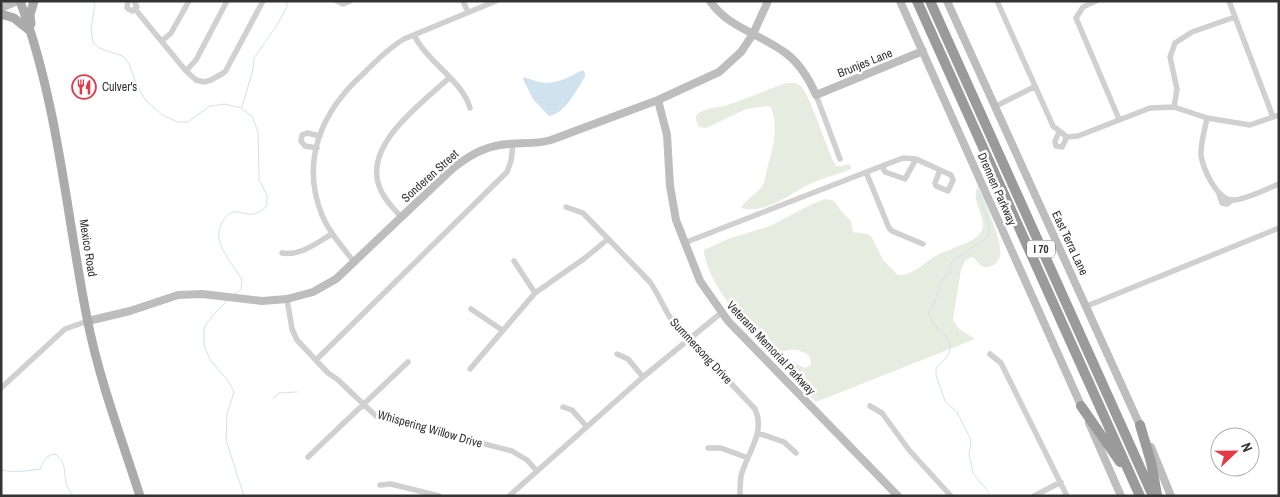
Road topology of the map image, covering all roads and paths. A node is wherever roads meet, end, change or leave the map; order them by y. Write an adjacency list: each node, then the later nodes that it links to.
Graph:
1 (18, 1): 20 (street); 24 (main road, Mexico Road)
2 (34, 1): 24 (main road)
3 (189, 1): 27 (street)
4 (227, 1): 29 (street)
5 (263, 1): 29 (street)
6 (337, 1): 7 (street)
7 (350, 1)
8 (463, 1): 21 (street)
9 (496, 1): 21 (street)
10 (710, 1): 25 (street)
11 (768, 1): 25 (street, Sonderen Street)
12 (900, 1): 28 (street, Drennen Parkway)
13 (917, 1): 90 (highway, I 70)
14 (930, 1): 101 (highway, I 70)
15 (947, 1): 34 (street, East Terra Lane)
16 (997, 1): 31 (street)
17 (1096, 1): 39 (street)
18 (1229, 1): 23 (street)
19 (133, 3): 27 (street)
20 (1, 8)
21 (468, 12): 26 (street)
22 (1, 14): 24 (main road)
23 (1235, 17): 35 (street); 37 (street)
24 (31, 32): 66 (main road, Mexico Road)
25 (754, 34): 32 (street); 33 (street, Sonderen Street)
26 (414, 36): 30 (street); 41 (street)
27 (162, 41): 29 (street)
28 (923, 51): 32 (street, Brunjes Lane); 78 (street, Drennen Parkway)
29 (186, 71)
30 (449, 78): 36 (street); 52 (street)
31 (1034, 87): 34 (street); 40 (street)
32 (816, 95): 45 (street)
33 (658, 100): 43 (street, Sonderen Street); 56 (street, Veterans Memorial Parkway)
34 (994, 107): 63 (street, East Terra Lane)
35 (1174, 107): 38 (street); 39 (street)
36 (470, 108)
37 (1276, 116): 38 (street)
38 (1207, 118): 50 (street)
39 (1119, 119): 42 (street)
40 (1059, 132): 42 (street); 42 (street)
41 (320, 136): 44 (street); 44 (street)
42 (1067, 137)
43 (513, 144): 52 (street, Sonderen Street); 71 (street)
44 (317, 148): 54 (street)
45 (840, 159)
46 (916, 159): 47 (street); 47 (street); 48 (street)
47 (882, 166): 49 (street)
48 (940, 170)
49 (866, 172): 56 (street); 57 (street)
50 (1279, 184)
51 (566, 207): 55 (street, Summersong Drive)
52 (401, 217): 60 (street, Sonderen Street)
53 (1279, 228): 63 (street)
54 (332, 234): 58 (street); 60 (street)
55 (608, 239): 61 (street); 68 (street, Summersong Drive)
56 (684, 243): 65 (street, Veterans Memorial Parkway)
57 (923, 244)
58 (282, 253)
59 (514, 261): 61 (street)
60 (354, 262): 62 (street, Sonderen Street)
61 (535, 293): 67 (street)
62 (287, 299): 66 (street, Sonderen Street); 71 (street, Whispering Willow Drive)
63 (1087, 306): 80 (street, East Terra Lane)
64 (471, 309): 67 (street)
65 (721, 313): 68 (street); 95 (street, Veterans Memorial Parkway)
66 (88, 321): 75 (street); 91 (main road, Mexico Road)
67 (502, 330): 73 (street)
68 (689, 340): 74 (street); 82 (street, Summersong Drive)
69 (617, 354): 74 (street)
70 (990, 354): 88 (street)
71 (316, 360): 76 (street, Whispering Willow Drive)
72 (408, 362): 76 (street)
73 (470, 369)
74 (643, 377): 81 (street)
75 (1, 388)
76 (364, 406): 85 (street); 87 (street, Whispering Willow Drive)
77 (870, 406): 96 (street)
78 (1081, 406): 90 (highway); 99 (street, Drennen Parkway)
79 (563, 407): 81 (street)
80 (1140, 425): 101 (highway); 102 (street, East Terra Lane)
81 (587, 427): 87 (street)
82 (758, 433): 84 (street); 86 (street, Summersong Drive)
83 (708, 448): 86 (street)
84 (796, 453)
85 (308, 457)
86 (748, 458): 94 (street, Summersong Drive)
87 (536, 470): 93 (street)
88 (1061, 482): 97 (street); 98 (street)
89 (380, 484): 92 (street)
90 (1136, 486): 100 (highway, I 70)
91 (140, 496)
92 (439, 496)
93 (509, 496)
94 (740, 496)
95 (898, 496)
96 (951, 496)
97 (1034, 496)
98 (1067, 496)
99 (1121, 496)
100 (1140, 496)
101 (1155, 496)
102 (1172, 496)

